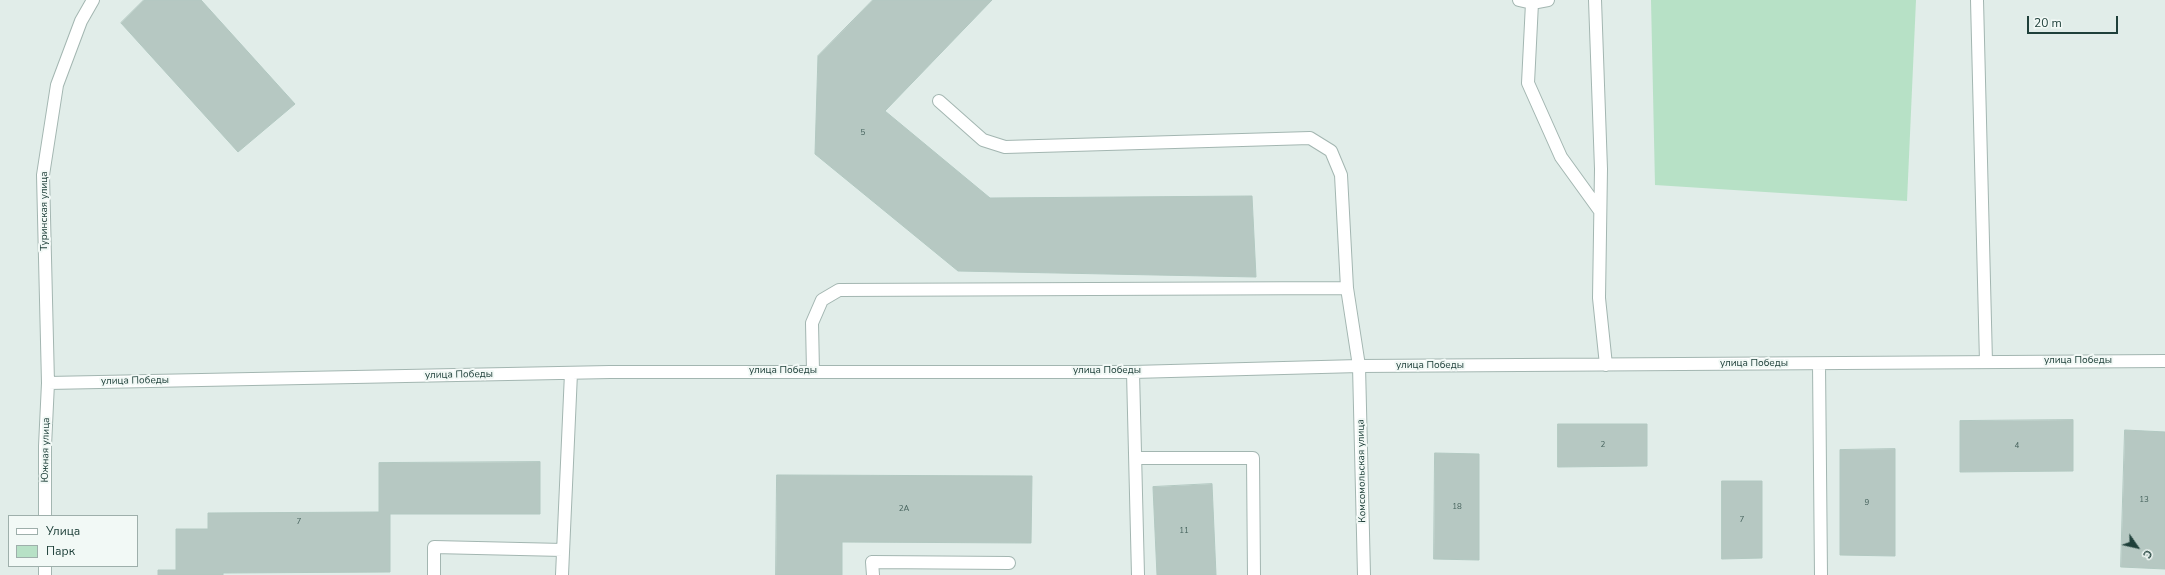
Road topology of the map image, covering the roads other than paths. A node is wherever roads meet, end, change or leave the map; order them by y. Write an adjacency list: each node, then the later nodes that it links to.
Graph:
1 (93, 0): 18 (street, Туринская улица)
2 (1519, 0): 6 (street)
3 (1548, 0): 6 (street)
4 (1595, 0): 8 (street)
5 (1977, 0): 11 (street)
6 (1532, 3): 8 (street)
7 (938, 101): 9 (street, Комсомольская улица)
8 (1600, 211): 13 (street)
9 (1347, 288): 14 (street, Комсомольская улица); 15 (street)
10 (2165, 361): 11 (street, улица Победы)
11 (1986, 362): 12 (street, улица Победы)
12 (1819, 364): 13 (street, улица Победы); 29 (street)
13 (1606, 365): 14 (street, улица Победы)
14 (1359, 366): 16 (street, улица Победы); 28 (street, Комсомольская улица)
15 (812, 371): 16 (street, улица Победы); 17 (street, улица Победы)
16 (1133, 372): 19 (street)
17 (571, 373): 18 (street, улица Победы); 21 (street)
18 (48, 383): 20 (street, Южная улица)
19 (1137, 458): 26 (street); 27 (street)
20 (45, 515)
21 (563, 550): 23 (street); 24 (street)
22 (1009, 563): 25 (street)
23 (434, 575)
24 (562, 575)
25 (873, 575)
26 (1138, 575)
27 (1254, 575)
28 (1364, 575)
29 (1821, 575)

